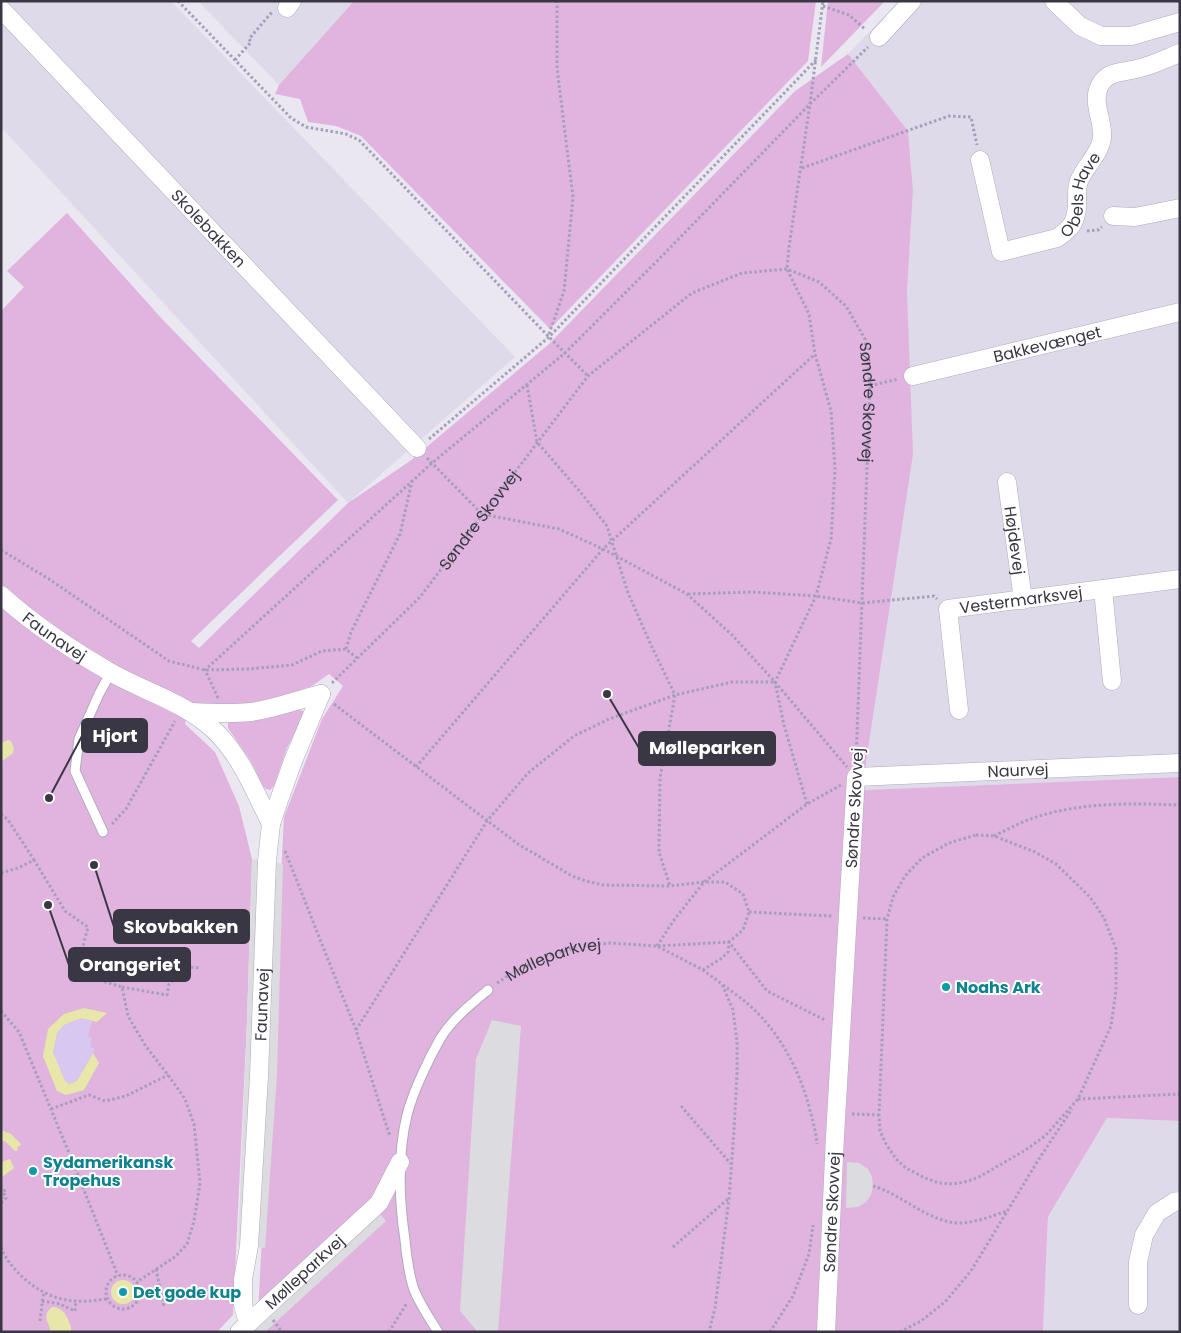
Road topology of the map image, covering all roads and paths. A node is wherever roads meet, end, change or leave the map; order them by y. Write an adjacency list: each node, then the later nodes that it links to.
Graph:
1 (178, 1): 12 (path)
2 (556, 1): 22 (path)
3 (912, 1): 9 (street)
4 (1054, 1): 8 (street)
5 (823, 4): 9 (path); 13 (path)
6 (284, 7): 12 (path)
7 (1, 10): 30 (street, Skolebakken)
8 (1180, 22)
9 (879, 37)
10 (863, 52): 14 (path)
11 (1180, 53): 19 (street, Obels Have)
12 (235, 60): 22 (path)
13 (816, 60): 14 (path); 22 (path)
14 (810, 104): 16 (path); 23 (path)
15 (980, 160): 16 (path); 19 (street, Obels Have)
16 (802, 168): 20 (path)
17 (1180, 208): 18 (street)
18 (1113, 216): 19 (path)
19 (1072, 224)
20 (787, 269): 24 (path); 25 (path, Søndre Skovvej); 28 (path, Søndre Skovvej)
21 (1180, 312): 26 (street, Bakkevænget)
22 (549, 337): 23 (path); 30 (path)
23 (565, 353): 25 (path); 27 (path)
24 (815, 354): 35 (path); 43 (path)
25 (588, 376): 29 (path, Søndre Skovvej)
26 (913, 376): 28 (path)
27 (527, 385): 29 (path); 31 (path)
28 (870, 386): 45 (path, Søndre Skovvej)
29 (537, 442): 34 (path, Søndre Skovvej); 35 (path)
30 (417, 448): 31 (path)
31 (432, 463): 32 (path); 34 (path)
32 (412, 481): 47 (path); 49 (path)
33 (1007, 482): 44 (street, Højdevej)
34 (482, 514): 36 (path); 48 (path, Søndre Skovvej)
35 (612, 541): 36 (path); 38 (path)
36 (603, 549): 38 (path); 59 (path)
37 (1, 550): 49 (path)
38 (616, 556): 41 (path); 54 (path)
39 (1180, 579): 40 (street, Vestermarksvej)
40 (1103, 589): 44 (street, Vestermarksvej); 51 (street, Vestermarksvej)
41 (687, 594): 43 (path); 52 (path)
42 (1, 595): 50 (street, Faunavej)
43 (816, 596): 45 (path); 52 (path)
44 (1023, 600): 46 (street, Vestermarksvej)
45 (862, 603): 46 (path); 60 (path, Søndre Skovvej)
46 (948, 609): 56 (street, Vestermarksvej)
47 (346, 649): 48 (path); 49 (path)
48 (357, 658): 53 (path, Søndre Skovvej)
49 (205, 670): 57 (path)
50 (111, 672): 55 (street, Faunavej); 66 (lane)
51 (1112, 681)
52 (775, 682): 54 (path); 60 (path); 61 (path)
53 (321, 694): 57 (street, Faunavej); 59 (path); 65 (street)
54 (675, 695): 64 (path); 72 (path)
55 (186, 709): 57 (street, Faunavej); 65 (street, Faunavej); 66 (path)
56 (959, 710)
57 (225, 713)
58 (1180, 763): 60 (street, Naurvej)
59 (416, 768): 64 (path)
60 (856, 777): 61 (path); 75 (street, Søndre Skovvej)
61 (807, 804): 71 (path)
62 (1180, 806): 67 (path)
63 (1, 814): 69 (path)
64 (487, 821): 72 (path); 86 (path)
65 (271, 824): 119 (street, Faunavej)
66 (104, 832)
67 (994, 836): 76 (path); 89 (path)
68 (283, 848): 86 (path)
69 (34, 860): 70 (path); 82 (path)
70 (1, 873)
71 (704, 882): 72 (path); 73 (path); 78 (path)
72 (670, 886)
73 (749, 912): 74 (path); 77 (path)
74 (821, 916)
75 (848, 917): 76 (path); 85 (street, Søndre Skovvej)
76 (887, 919): 93 (path)
77 (729, 942): 78 (path); 80 (path); 85 (path)
78 (657, 946): 80 (path, Mølleparkvej); 83 (path, Mølleparkvej)
79 (200, 968): 82 (path)
80 (703, 970): 81 (path, Mølleparkvej)
81 (722, 984): 94 (path, Mølleparkvej); 96 (path, Mølleparkvej)
82 (122, 987): 87 (path)
83 (488, 990): 95 (lane, Mølleparkvej)
84 (1, 1011): 91 (path)
85 (842, 1028): 92 (street, Søndre Skovvej)
86 (356, 1030): 95 (path)
87 (168, 1075): 91 (path); 108 (path)
88 (1180, 1094): 89 (path)
89 (1078, 1099): 93 (path); 104 (path)
90 (681, 1106): 96 (path)
91 (51, 1109): 97 (path)
92 (837, 1114): 93 (path); 124 (street, Søndre Skovvej)
93 (879, 1115)
94 (817, 1152)
95 (400, 1162): 111 (lane, Mølleparkvej); 119 (street, Mølleparkvej)
96 (731, 1164): 101 (path, Mølleparkvej)
97 (74, 1165): 98 (path); 109 (path)
98 (54, 1172)
99 (873, 1186): 104 (path)
100 (6, 1190): 103 (path)
101 (729, 1199): 106 (path); 122 (path, Mølleparkvej)
102 (1180, 1201): 116 (street)
103 (1, 1203)
104 (1007, 1211): 125 (path)
105 (814, 1216): 123 (path)
106 (673, 1247)
107 (1, 1248): 112 (path)
108 (156, 1269): 110 (path); 117 (path)
109 (118, 1276): 110 (path); 113 (path)
110 (137, 1282): 113 (path)
111 (414, 1291): 120 (path); 121 (lane, Mølleparkvej)
112 (46, 1293): 114 (path); 115 (path)
113 (107, 1299): 115 (path)
114 (42, 1301): 115 (path); 118 (path)
115 (76, 1302)
116 (1138, 1305)
117 (164, 1307)
118 (40, 1321)
119 (244, 1327)
120 (389, 1332)
121 (438, 1332)
122 (709, 1332)
123 (770, 1332)
124 (826, 1332)
125 (900, 1332)

